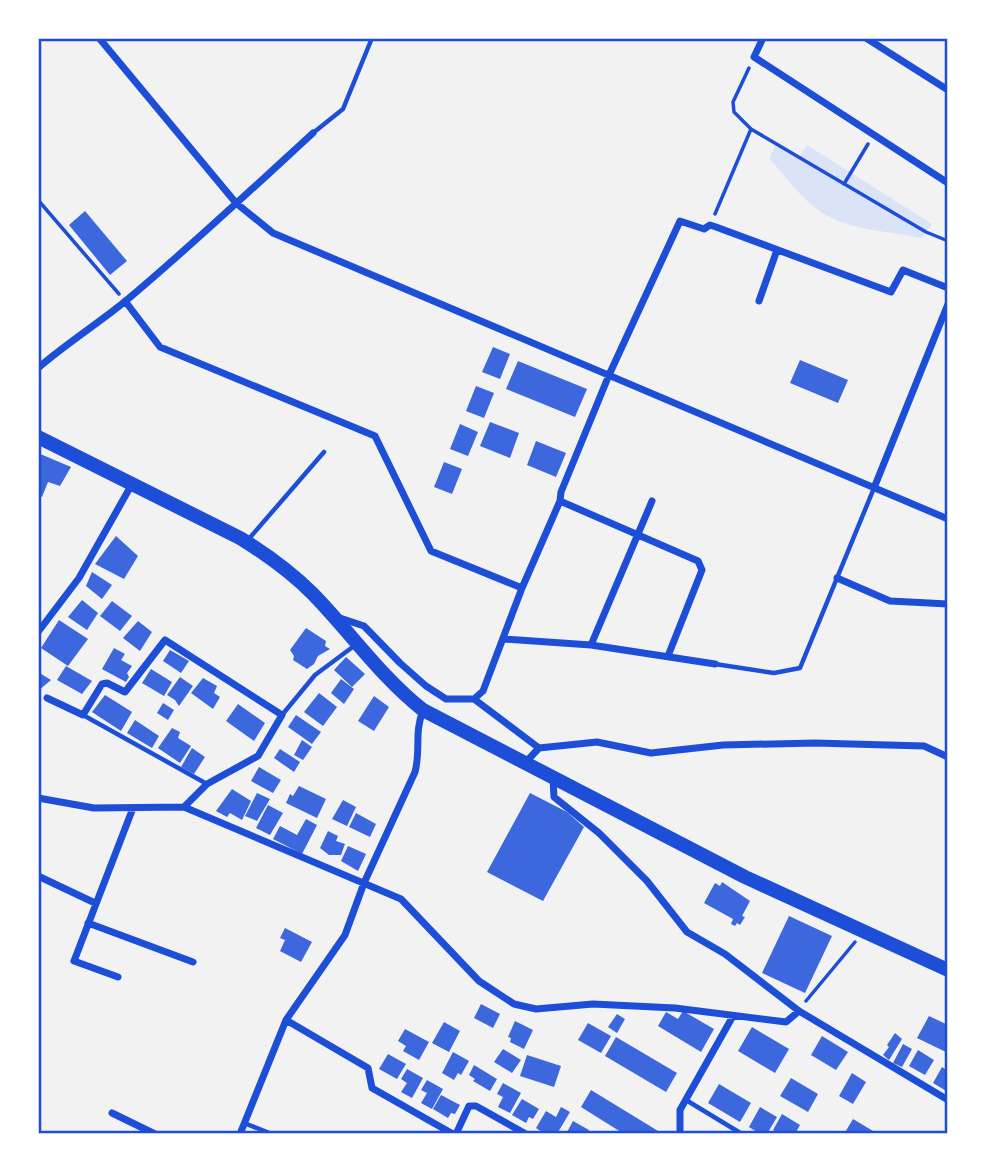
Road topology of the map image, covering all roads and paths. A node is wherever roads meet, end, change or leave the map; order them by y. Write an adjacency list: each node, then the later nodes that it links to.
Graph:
1 (99, 38): 13 (street)
2 (372, 38): 8 (lane)
3 (763, 38): 5 (street)
4 (866, 38): 6 (street)
5 (754, 57): 7 (path); 9 (street)
6 (947, 90)
7 (751, 129): 11 (path); 14 (path)
8 (313, 133): 13 (street)
9 (873, 135): 10 (street); 11 (path)
10 (947, 183)
11 (844, 184): 15 (path)
12 (38, 200): 18 (path)
13 (236, 203): 18 (street); 22 (street)
14 (710, 225): 16 (street); 22 (street)
15 (947, 241)
16 (777, 250): 17 (street); 19 (street)
17 (947, 288)
18 (125, 301): 21 (street); 33 (street)
19 (759, 301)
20 (947, 304): 26 (street)
21 (38, 368)
22 (609, 375): 26 (street); 27 (street)
23 (38, 438): 25 (main road)
24 (324, 452): 31 (lane)
25 (132, 484): 31 (main road); 36 (street)
26 (874, 488): 29 (street); 32 (lane)
27 (560, 501): 30 (street); 33 (street)
28 (652, 501): 30 (street)
29 (947, 519)
30 (637, 535): 39 (street); 40 (street)
31 (247, 542): 35 (main road)
32 (837, 578): 34 (street); 41 (lane)
33 (522, 588): 37 (street)
34 (947, 604)
35 (333, 616): 38 (main road); 43 (street)
36 (38, 632)
37 (504, 639): 39 (street); 43 (street)
38 (357, 643): 44 (main road); 46 (lane)
39 (591, 645): 40 (street)
40 (668, 656): 41 (street)
41 (716, 664)
42 (47, 698): 45 (street)
43 (474, 699): 47 (street)
44 (424, 710): 49 (main road); 56 (street)
45 (83, 715): 46 (street); 51 (lane)
46 (282, 715): 51 (street)
47 (539, 748): 48 (street); 49 (street)
48 (947, 757)
49 (524, 763): 50 (main road)
50 (553, 778): 61 (main road); 63 (street)
51 (206, 784): 53 (street)
52 (38, 798): 54 (street)
53 (184, 807): 54 (street); 56 (street)
54 (134, 808): 57 (street)
55 (38, 876): 57 (street)
56 (364, 883): 64 (street); 65 (street)
57 (95, 903): 58 (street)
58 (88, 923): 60 (street); 62 (street)
59 (856, 941): 63 (path)
60 (193, 962)
61 (947, 970)
62 (118, 977)
63 (799, 1011): 64 (street); 67 (street)
64 (733, 1016): 66 (street)
65 (286, 1020): 69 (street); 73 (street)
66 (686, 1100): 75 (street); 76 (lane)
67 (947, 1100)
68 (112, 1113): 70 (street)
69 (244, 1123): 71 (street); 72 (lane)
70 (155, 1133)
71 (240, 1133)
72 (272, 1133)
73 (454, 1133): 74 (street)
74 (526, 1133)
75 (680, 1133)
76 (742, 1133)

